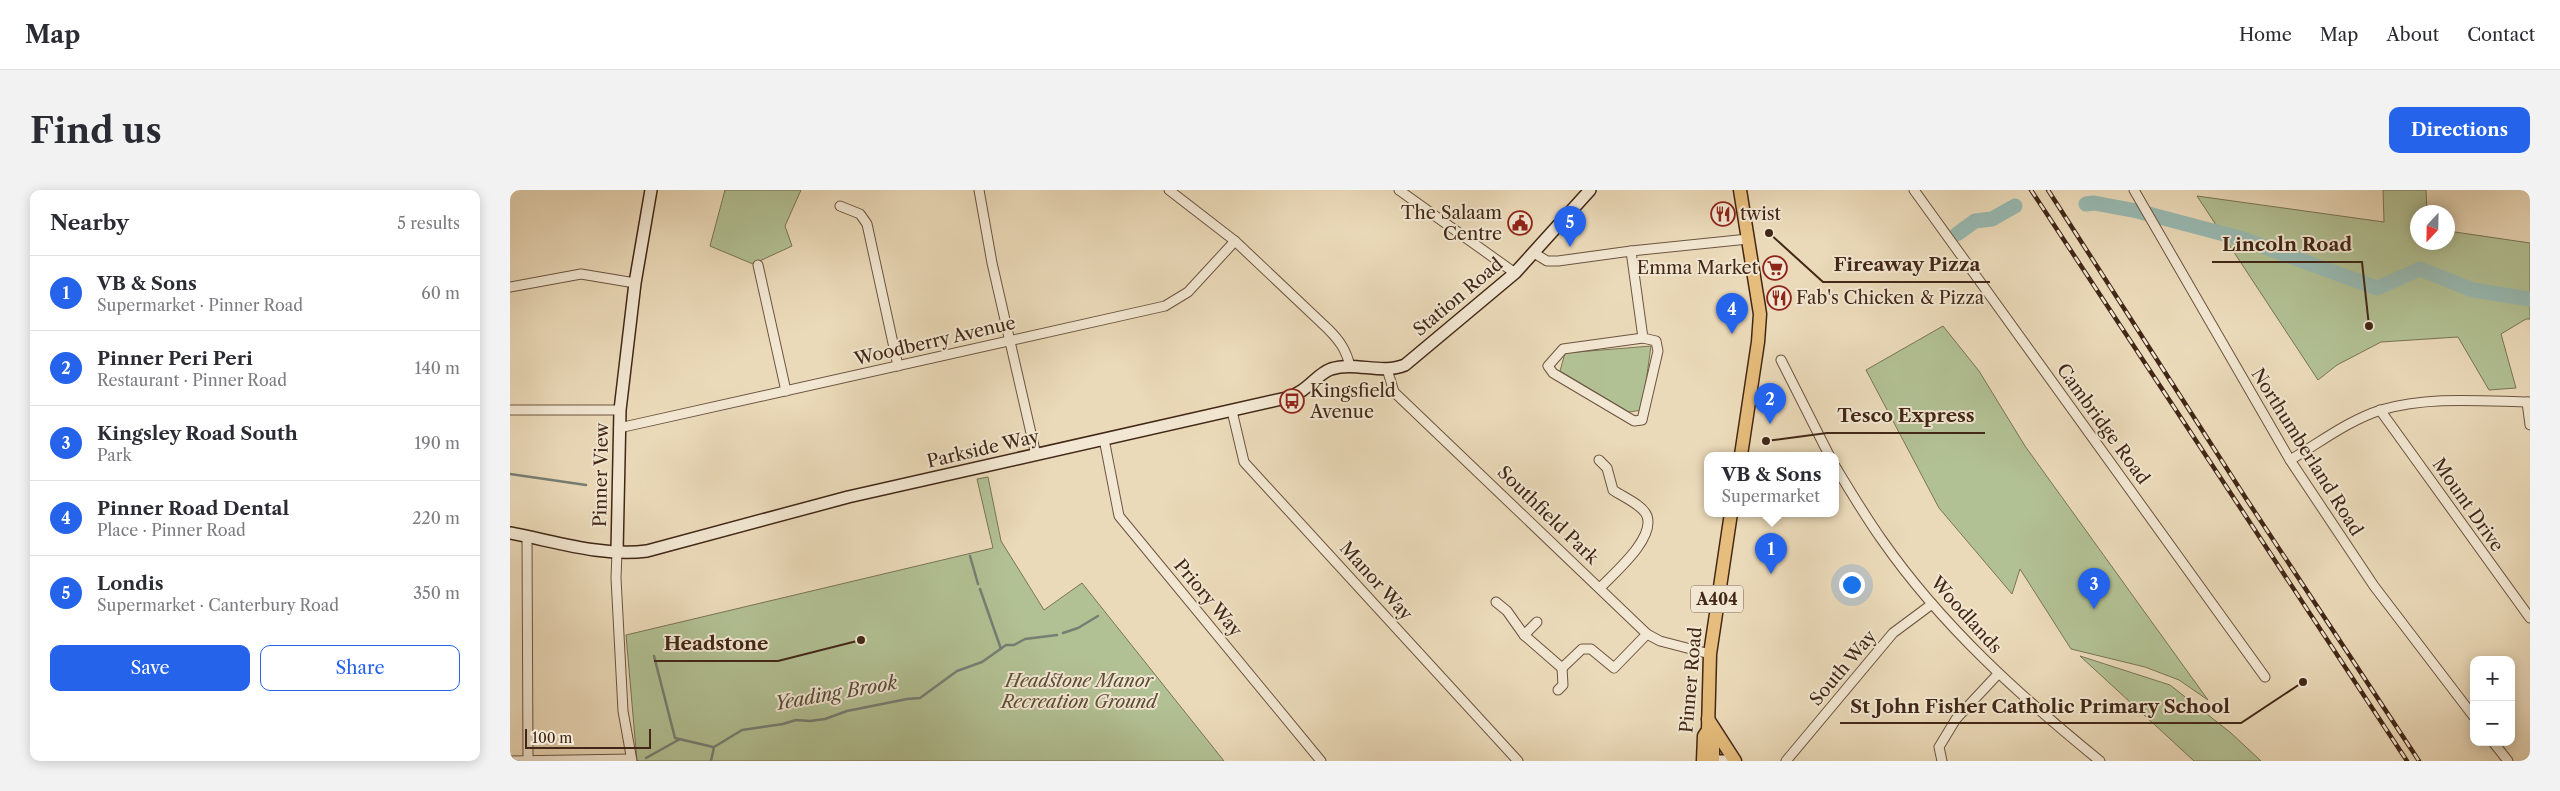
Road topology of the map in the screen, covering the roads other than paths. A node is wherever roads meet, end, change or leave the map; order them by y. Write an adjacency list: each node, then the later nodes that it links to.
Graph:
1 (651, 190): 16 (street, Pinner View)
2 (979, 190): 19 (street)
3 (1169, 190): 11 (street)
4 (1399, 190): 15 (street)
5 (1590, 190): 13 (street, Station Road)
6 (1740, 190): 10 (main road)
7 (1914, 190): 55 (street, Cambridge Road)
8 (2134, 190): 39 (street, Northumberland Road)
9 (840, 206): 21 (street)
10 (1748, 239): 12 (street); 35 (main road)
11 (1235, 242): 19 (street, Woodberry Avenue); 22 (street)
12 (1631, 251): 13 (street); 18 (street)
13 (1534, 253): 15 (street, Station Road)
14 (758, 265): 26 (street)
15 (1515, 273): 23 (street, Station Road)
16 (635, 283): 17 (street); 29 (street, Pinner View)
17 (510, 287)
18 (1643, 338): 18 (street)
19 (1011, 340): 21 (street, Woodberry Avenue); 37 (street)
20 (1781, 360): 24 (street)
21 (898, 366): 26 (street, Woodberry Avenue)
22 (1350, 366): 23 (street, Station Road); 31 (street, Parkside Way)
23 (1387, 369): 45 (street, Southfield Park)
24 (1787, 374): 25 (street); 36 (street)
25 (1777, 376)
26 (786, 392): 33 (street, Woodberry Avenue)
27 (2529, 402): 30 (street); 32 (street)
28 (510, 410): 29 (street)
29 (620, 410): 33 (street, Pinner View)
30 (2380, 410): 39 (street); 48 (street, Mount Drive)
31 (1232, 411): 34 (street, Parkside Way); 64 (street, Manor Way)
32 (2530, 425)
33 (619, 428): 44 (street, Pinner View)
34 (1104, 440): 37 (street, Parkside Way); 63 (street, Priory Way)
35 (1741, 452)
36 (1827, 452)
37 (1036, 456): 44 (street, Parkside Way)
38 (1599, 460): 45 (street)
39 (2290, 460): 57 (street, Northumberland Road)
40 (1839, 472): 47 (street, Woodlands)
41 (1730, 517): 52 (main road, Pinner Road / A404)
42 (510, 532): 43 (street, Parkside Way)
43 (527, 536): 44 (street, Parkside Way); 60 (street)
44 (617, 552): 61 (street, Pinner View)
45 (1600, 588): 50 (street, Southfield Park)
46 (1496, 602): 51 (street)
47 (1932, 604): 54 (street, Woodlands); 70 (street, South Way)
48 (2530, 618)
49 (1537, 622): 51 (street)
50 (1647, 634): 52 (street, Southfield Park); 53 (street)
51 (1524, 635): 53 (street)
52 (1710, 654): 58 (main road, Pinner Road / A404)
53 (1562, 668): 56 (street)
54 (1998, 674): 71 (street); 72 (street, Woodlands)
55 (2265, 677)
56 (1558, 690)
57 (2470, 712)
58 (1708, 725): 65 (main road, Pinner Road / A404); 66 (main road, A404); 69 (main road)
59 (2497, 746): 73 (street)
60 (528, 760): 61 (street); 62 (street)
61 (631, 760)
62 (510, 761)
63 (1321, 761)
64 (1518, 761)
65 (1703, 761)
66 (1714, 761)
67 (1719, 761): 68 (street)
68 (1727, 761)
69 (1735, 761)
70 (1786, 761)
71 (1942, 761)
72 (2100, 761)
73 (2508, 761)

